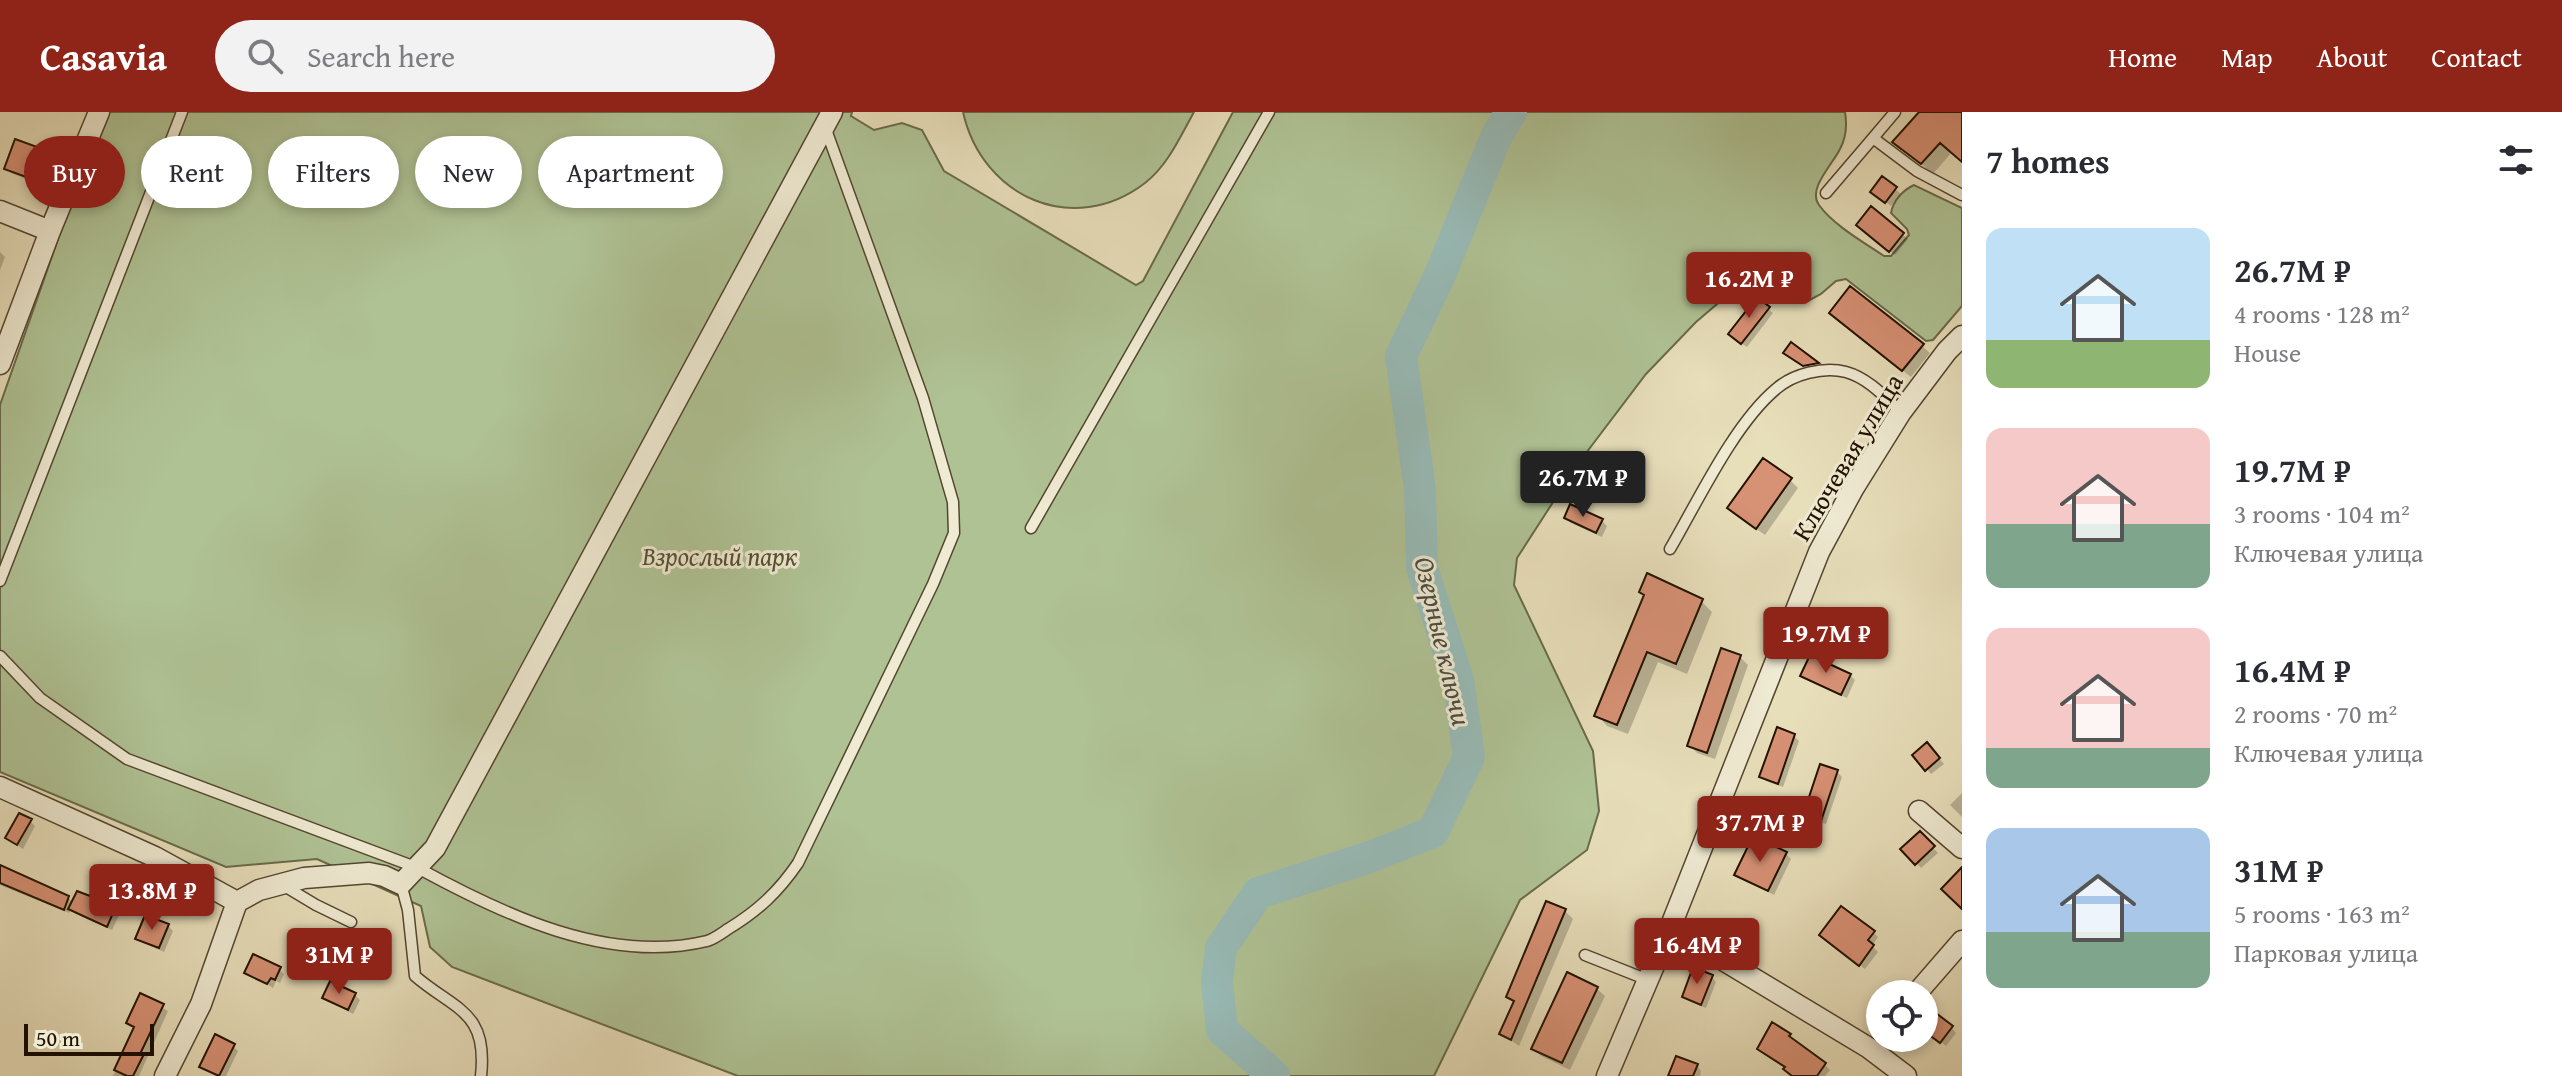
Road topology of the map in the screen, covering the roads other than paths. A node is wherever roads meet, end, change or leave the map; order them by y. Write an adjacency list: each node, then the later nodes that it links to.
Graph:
1 (99, 112): 10 (street)
2 (182, 112): 16 (lane)
3 (1269, 112): 14 (lane)
4 (1895, 112): 6 (lane)
5 (828, 119): 21 (street); 21 (lane)
6 (1873, 138): 7 (lane); 8 (lane)
7 (1826, 193)
8 (1962, 195)
9 (0, 211): 10 (street)
10 (50, 231): 12 (street)
11 (1962, 336): 13 (street, Ключевая улица)
12 (0, 364)
13 (1901, 412): 15 (lane); 26 (street, Ключевая улица)
14 (1031, 528)
15 (1670, 549)
16 (0, 581)
17 (0, 656): 21 (lane)
18 (0, 787): 24 (street)
19 (1919, 811): 20 (street)
20 (1962, 848)
21 (418, 868): 23 (street)
22 (280, 883): 23 (street); 24 (street); 25 (lane)
23 (401, 884): 34 (lane)
24 (237, 902): 33 (street)
25 (351, 922)
26 (1670, 928): 29 (street, Ключевая улица); 31 (street)
27 (1962, 941): 30 (street)
28 (1585, 955): 29 (lane)
29 (1648, 980): 35 (street, Ключевая улица)
30 (1928, 980)
31 (1866, 1038)
32 (1883, 1052): 36 (street)
33 (165, 1076)
34 (481, 1076)
35 (1607, 1076)
36 (1906, 1076)

